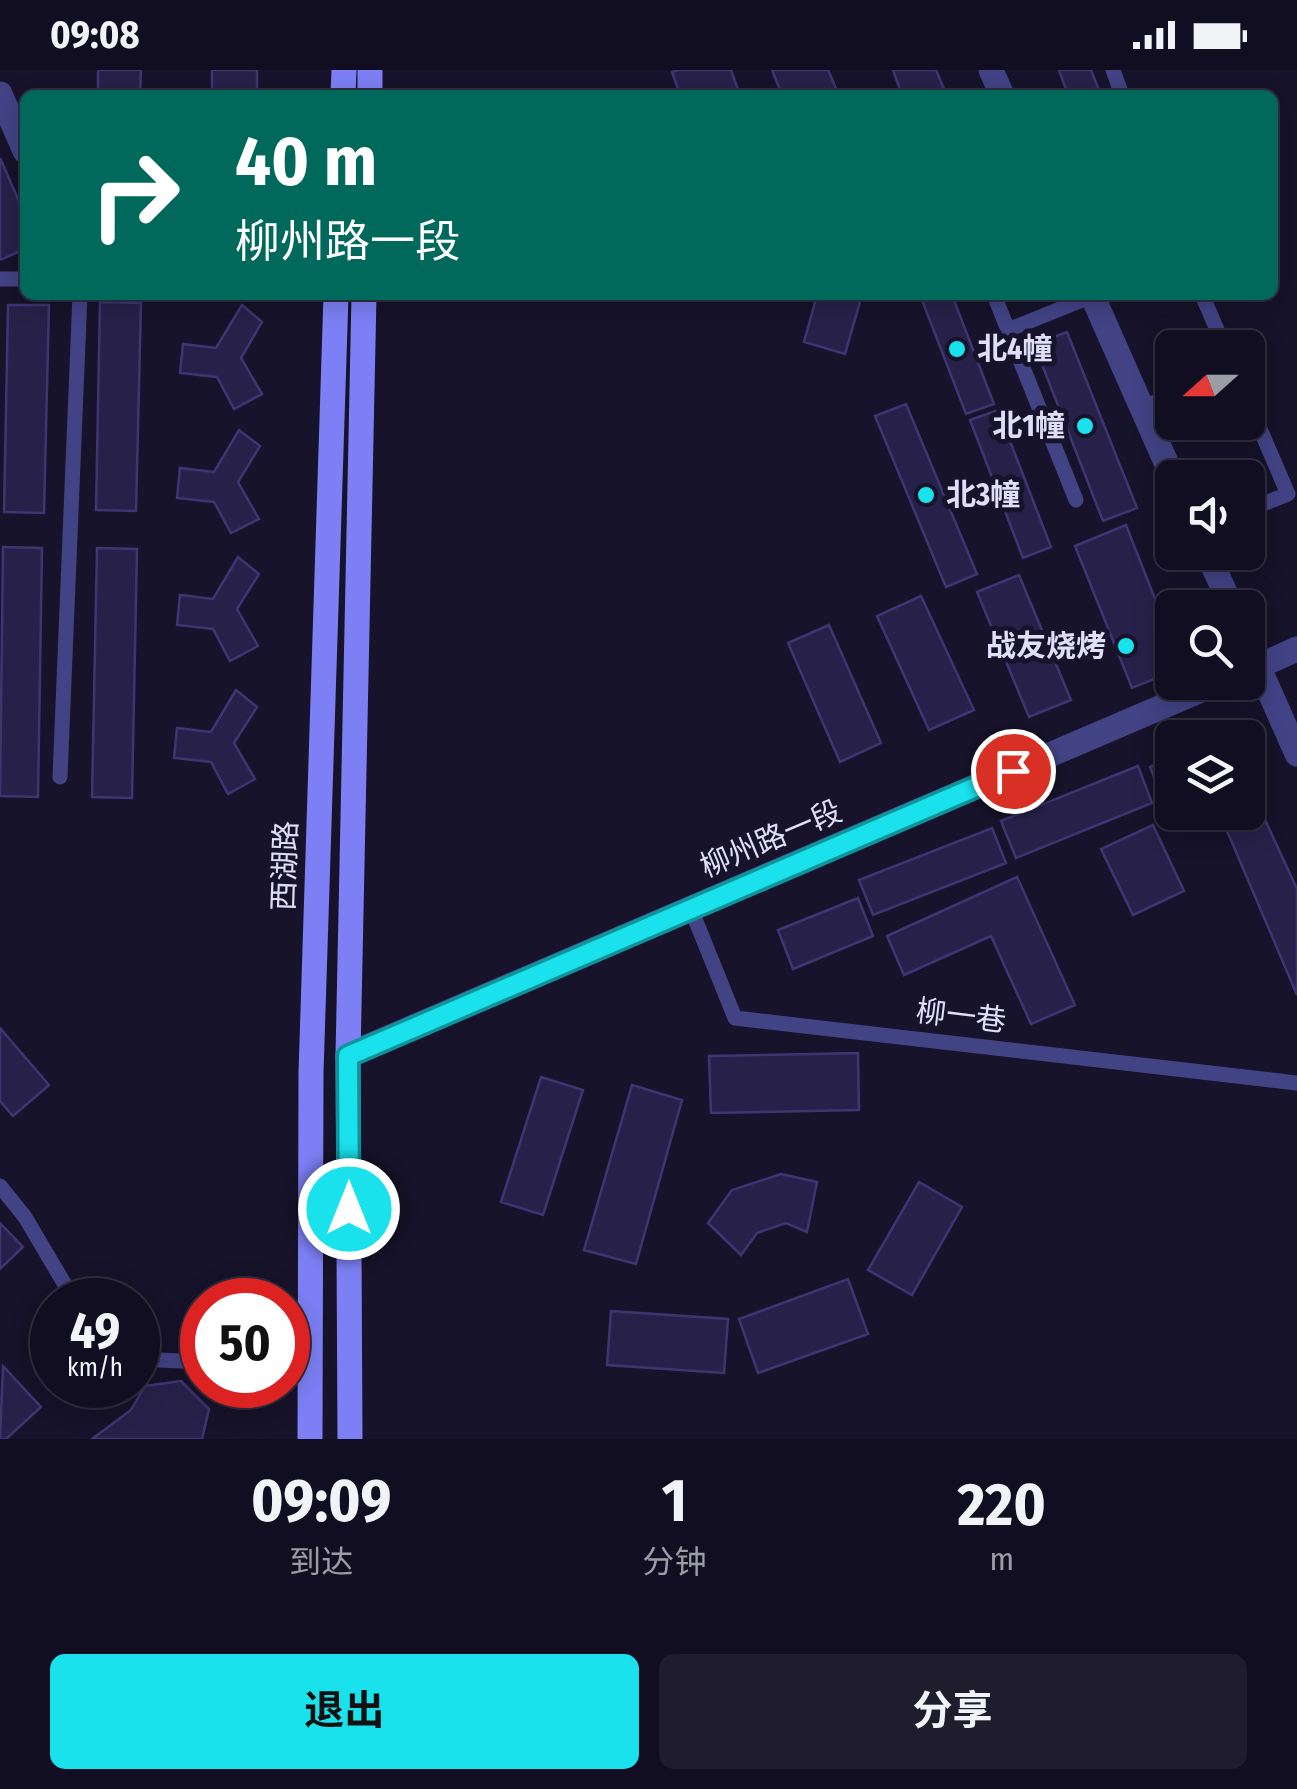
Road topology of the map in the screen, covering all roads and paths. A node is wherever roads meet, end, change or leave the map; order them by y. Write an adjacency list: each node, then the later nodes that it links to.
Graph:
1 (0, 94): 2 (street)
2 (20, 140)
3 (80, 300): 23 (lane)
4 (336, 300): 29 (main road, 西湖路)
5 (364, 300): 25 (main road)
6 (996, 300): 10 (lane)
7 (1082, 300): 10 (lane)
8 (1094, 300): 13 (street)
9 (1204, 300): 11 (lane)
10 (1008, 330): 16 (lane)
11 (1217, 330)
12 (1155, 403): 13 (lane)
13 (1142, 408): 15 (street)
14 (1265, 440): 17 (lane)
15 (1165, 460)
16 (1076, 500)
17 (1265, 503)
18 (1297, 650): 19 (street)
19 (1265, 657)
20 (1265, 689): 22 (street)
21 (1178, 700): 24 (street, 柳州路一段)
22 (1297, 754)
23 (60, 777)
24 (691, 909): 25 (street, 柳州路一段); 26 (lane, 柳一巷)
25 (348, 1056): 32 (main road)
26 (1297, 1084)
27 (0, 1186): 28 (lane)
28 (61, 1278)
29 (303, 1278)
30 (305, 1408): 31 (main road, 西湖路)
31 (310, 1439)
32 (350, 1439)

